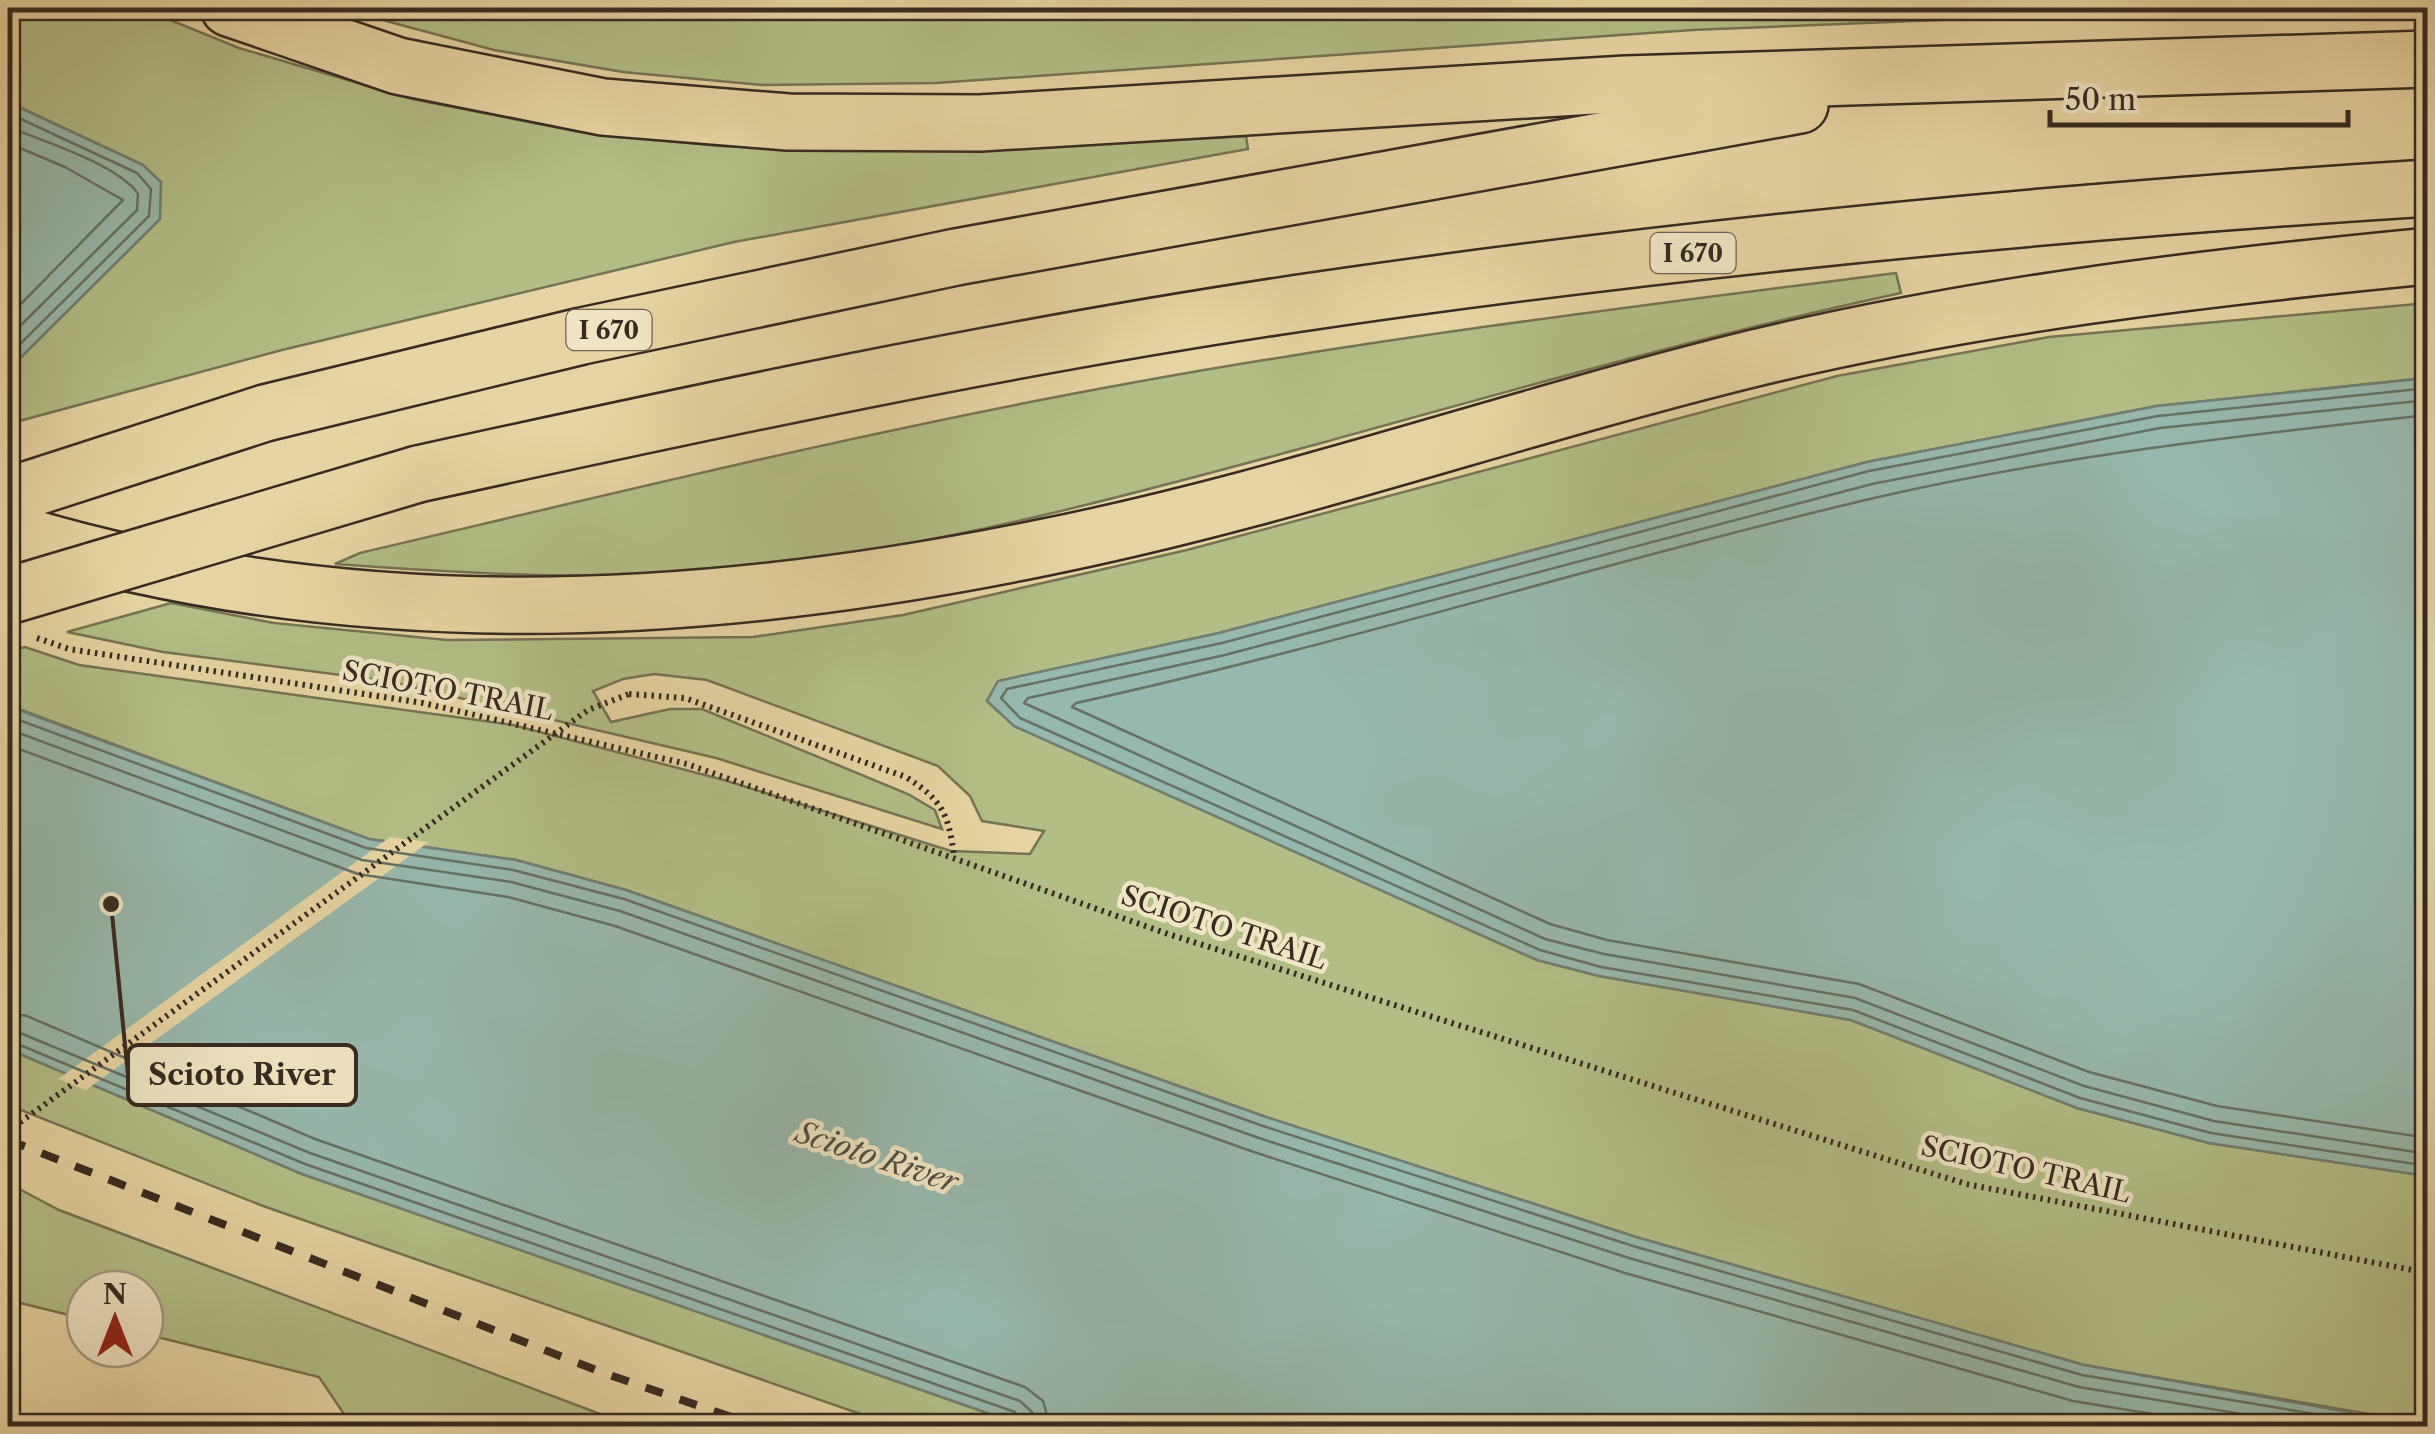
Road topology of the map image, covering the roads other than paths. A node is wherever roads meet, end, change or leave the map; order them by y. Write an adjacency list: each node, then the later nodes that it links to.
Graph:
1 (229, 8): 3 (highway)
2 (2428, 59): 3 (highway, I 670)
3 (1969, 73): 6 (highway, I 670)
4 (2428, 188): 8 (highway, I 670, bridge)
5 (2428, 256): 7 (highway)
6 (8, 496)
7 (8, 531)
8 (15, 615)

